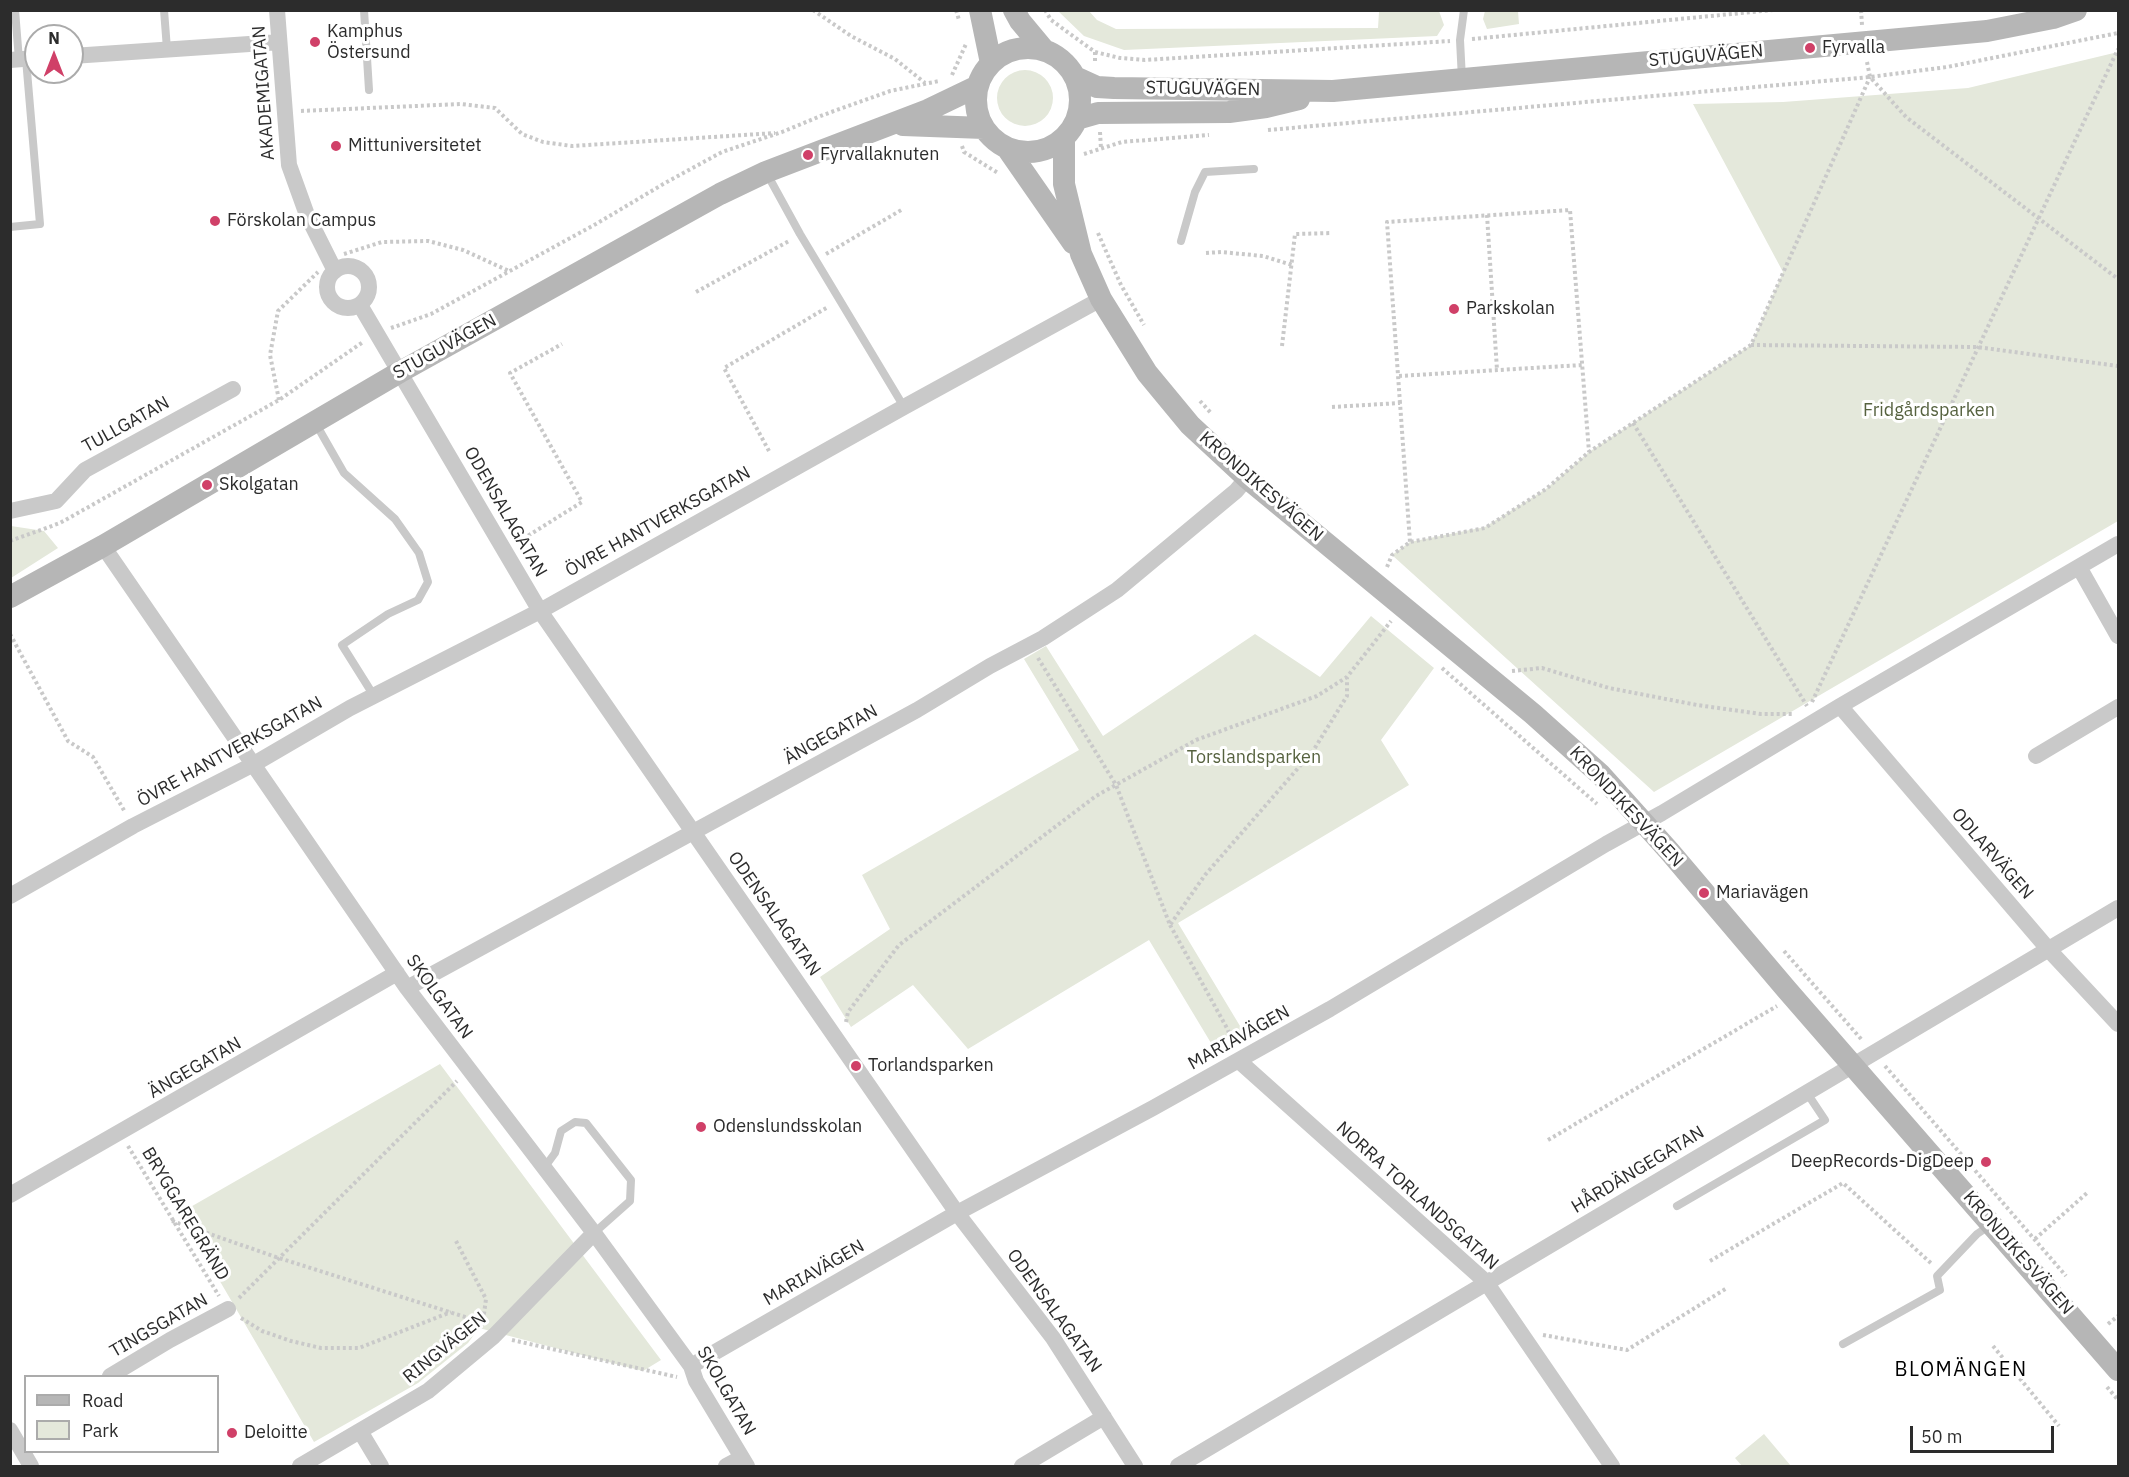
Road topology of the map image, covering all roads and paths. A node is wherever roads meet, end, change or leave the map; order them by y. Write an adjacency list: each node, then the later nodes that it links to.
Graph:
1 (15, 10): 21 (lane)
2 (164, 10): 16 (lane)
3 (277, 10): 14 (street, AKADEMIGATAN)
4 (364, 10): 28 (lane)
5 (813, 10): 26 (path)
6 (956, 10): 12 (path)
7 (980, 10): 22 (main road)
8 (1014, 10): 18 (main road)
9 (1464, 10): 13 (lane)
10 (1773, 10): 13 (path)
11 (2076, 10): 25 (main road, STUGUVÄGEN)
12 (960, 21)
13 (1460, 40): 19 (path); 25 (lane)
14 (279, 42): 16 (street); 30 (street, AKADEMIGATAN)
15 (966, 43): 24 (path)
16 (167, 49): 20 (street)
17 (2118, 49): 43 (path)
18 (1045, 51): 22 (main road); 23 (main road)
19 (1095, 52)
20 (84, 55)
21 (23, 59): 44 (lane)
22 (991, 63): 27 (main road)
23 (1075, 77): 29 (main road, STUGUVÄGEN); 31 (main road)
24 (950, 79)
25 (1462, 79): 29 (main road, STUGUVÄGEN)
26 (926, 83)
27 (978, 86): 32 (main road, STUGUVÄGEN); 33 (main road)
28 (369, 90)
29 (1333, 91): 31 (main road, STUGUVÄGEN)
30 (284, 113): 34 (path); 53 (street, AKADEMIGATAN)
31 (1077, 119): 35 (main road)
32 (893, 125): 33 (main road, STUGUVÄGEN); 40 (main road, STUGUVÄGEN)
33 (984, 128): 36 (main road)
34 (782, 132)
35 (1064, 138): 36 (main road); 50 (main road, KRONDIKESVÄGEN)
36 (1007, 148): 50 (main road, KRONDIKESVÄGEN)
37 (1083, 154): 38 (path)
38 (1081, 164)
39 (1254, 169): 48 (lane)
40 (766, 172): 47 (lane); 68 (main road, STUGUVÄGEN)
41 (903, 209): 51 (path)
42 (1487, 215): 65 (path); 67 (path); 69 (path)
43 (2039, 217): 55 (path); 62 (path); 64 (path)
44 (10, 227)
45 (1098, 231): 60 (path)
46 (1332, 233): 52 (path)
47 (800, 234): 51 (lane); 56 (path)
48 (1181, 241)
49 (1206, 253): 52 (path)
50 (1081, 254): 57 (main road, KRONDIKESVÄGEN)
51 (815, 261): 58 (lane)
52 (1292, 264): 63 (path)
53 (332, 266): 54 (path); 59 (street); 59 (street); 72 (path)
54 (509, 272)
55 (2118, 279)
56 (696, 292)
57 (1101, 298): 74 (street, ÖVRE HANTVERKSGATAN); 81 (main road, KRONDIKESVÄGEN)
58 (839, 300): 74 (lane); 79 (path)
59 (360, 305): 68 (street, ODENSALAGATAN)
60 (1148, 332)
61 (562, 344): 86 (path)
62 (1751, 345): 64 (path); 78 (path)
63 (1282, 346)
64 (1977, 347): 66 (path); 78 (path)
65 (1582, 365): 67 (path); 80 (path)
66 (2118, 366)
67 (1497, 370): 69 (path)
68 (400, 372): 77 (main road, STUGUVÄGEN); 86 (street, ODENSALAGATAN)
69 (1398, 376): 73 (path)
70 (232, 389): 82 (street, TULLGATAN)
71 (1194, 395): 76 (path)
72 (279, 400)
73 (1400, 403): 75 (path); 83 (path)
74 (904, 407): 92 (street, ÖVRE HANTVERKSGATAN)
75 (1332, 407)
76 (1216, 420)
77 (314, 421): 85 (main road, STUGUVÄGEN); 100 (lane)
78 (1633, 423): 80 (path)
79 (769, 451)
80 (1588, 452): 83 (path)
81 (1248, 478): 93 (main road, KRONDIKESVÄGEN); 96 (street, ÄNGEGATAN)
82 (10, 511)
83 (1410, 542): 88 (path)
84 (2118, 544): 89 (street, MARIAVÄGEN)
85 (102, 546): 91 (main road, STUGUVÄGEN); 105 (street, SKOLGATAN)
86 (505, 550): 92 (street, ODENSALAGATAN)
87 (1378, 560): 88 (path)
88 (1387, 567): 90 (path)
89 (2079, 567): 95 (street); 101 (street, MARIAVÄGEN)
90 (1394, 573)
91 (10, 597)
92 (540, 611): 100 (street, ÖVRE HANTVERKSGATAN); 109 (street, ODENSALAGATAN)
93 (1391, 615): 98 (path); 108 (main road, KRONDIKESVÄGEN)
94 (10, 634): 107 (path)
95 (2118, 636)
96 (1030, 645): 106 (path); 109 (street, ÄNGEGATAN)
97 (1435, 662): 108 (path)
98 (1347, 677): 106 (path); 112 (path)
99 (1519, 678): 103 (path)
100 (374, 696): 105 (street, ÖVRE HANTVERKSGATAN)
101 (1840, 706): 108 (street, MARIAVÄGEN); 113 (street, ODLARVÄGEN)
102 (2118, 707): 104 (street)
103 (1800, 714)
104 (2036, 756)
105 (254, 764): 107 (street, ÖVRE HANTVERKSGATAN); 114 (street, SKOLGATAN)
106 (1116, 785): 112 (path); 118 (path)
107 (133, 826): 110 (street, ÖVRE HANTVERKSGATAN)
108 (1634, 828): 116 (main road, KRONDIKESVÄGEN); 120 (street, MARIAVÄGEN)
109 (693, 832): 115 (street, ÄNGEGATAN); 118 (street, ODENSALAGATAN)
110 (10, 896)
111 (2118, 908): 113 (street, HÅRDÄNGEGATAN)
112 (1170, 925): 120 (path)
113 (2049, 950): 117 (street, ODLARVÄGEN); 119 (street, HÅRDÄNGEGATAN)
114 (397, 973): 115 (street, SKOLGATAN); 124 (street, ÄNGEGATAN)
115 (407, 988): 122 (street, SKOLGATAN)
116 (1781, 1000): 121 (main road, KRONDIKESVÄGEN); 125 (path)
117 (2118, 1023)
118 (843, 1047): 130 (street, ODENSALAGATAN)
119 (1874, 1053): 121 (street, HÅRDÄNGEGATAN); 134 (path)
120 (1239, 1061): 130 (street, MARIAVÄGEN); 139 (street, NORRA TORLANDSGATAN)
121 (1853, 1065): 123 (street, HÅRDÄNGEGATAN); 132 (main road, KRONDIKESVÄGEN)
122 (468, 1070): 126 (street, SKOLGATAN); 136 (path)
123 (1807, 1093): 129 (lane); 139 (street, HÅRDÄNGEGATAN)
124 (120, 1133): 128 (street, ÄNGEGATAN); 131 (path, BRYGGAREGRÄND)
125 (1548, 1140)
126 (544, 1168): 133 (street, SKOLGATAN); 133 (lane)
127 (2087, 1193): 134 (path)
128 (10, 1195)
129 (1677, 1206)
130 (957, 1213): 153 (street, MARIAVÄGEN); 157 (street, ODENSALAGATAN)
131 (172, 1221): 136 (path); 142 (path, BRYGGAREGRÄND)
132 (1992, 1224): 138 (lane); 155 (main road, KRONDIKESVÄGEN)
133 (594, 1233): 150 (street, RINGVÄGEN); 153 (street, SKOLGATAN)
134 (2035, 1239): 140 (path)
135 (456, 1241): 146 (path)
136 (279, 1258): 142 (path); 143 (path)
137 (1710, 1261): 138 (path)
138 (1941, 1272): 151 (lane)
139 (1486, 1282): 149 (street, NORRA TORLANDSGATAN); 171 (street, HÅRDÄNGEGATAN)
140 (2072, 1282)
141 (1726, 1288): 149 (path)
142 (228, 1309): 143 (path); 154 (street, TINGSGATAN)
143 (452, 1312): 146 (path)
144 (2101, 1316): 147 (path)
145 (2118, 1316): 147 (path)
146 (483, 1321): 150 (path)
147 (2108, 1324): 148 (path)
148 (2113, 1330)
149 (1519, 1331): 164 (street, NORRA TORLANDSGATAN)
150 (494, 1336): 153 (path); 159 (street, RINGVÄGEN)
151 (1843, 1344)
152 (1994, 1346): 158 (path)
153 (694, 1374): 163 (street, SKOLGATAN)
154 (113, 1375)
155 (2112, 1378): 156 (path)
156 (2118, 1400)
157 (1104, 1417): 169 (street); 170 (street, ODENSALAGATAN)
158 (2059, 1425)
159 (360, 1431): 166 (street, RINGVÄGEN); 167 (street)
160 (15, 1432): 161 (street)
161 (24, 1452)
162 (25, 1453): 165 (street)
163 (744, 1462): 168 (street)
164 (1604, 1464)
165 (31, 1467)
166 (300, 1467)
167 (381, 1467)
168 (726, 1467)
169 (1022, 1467)
170 (1136, 1467)
171 (1178, 1467)

